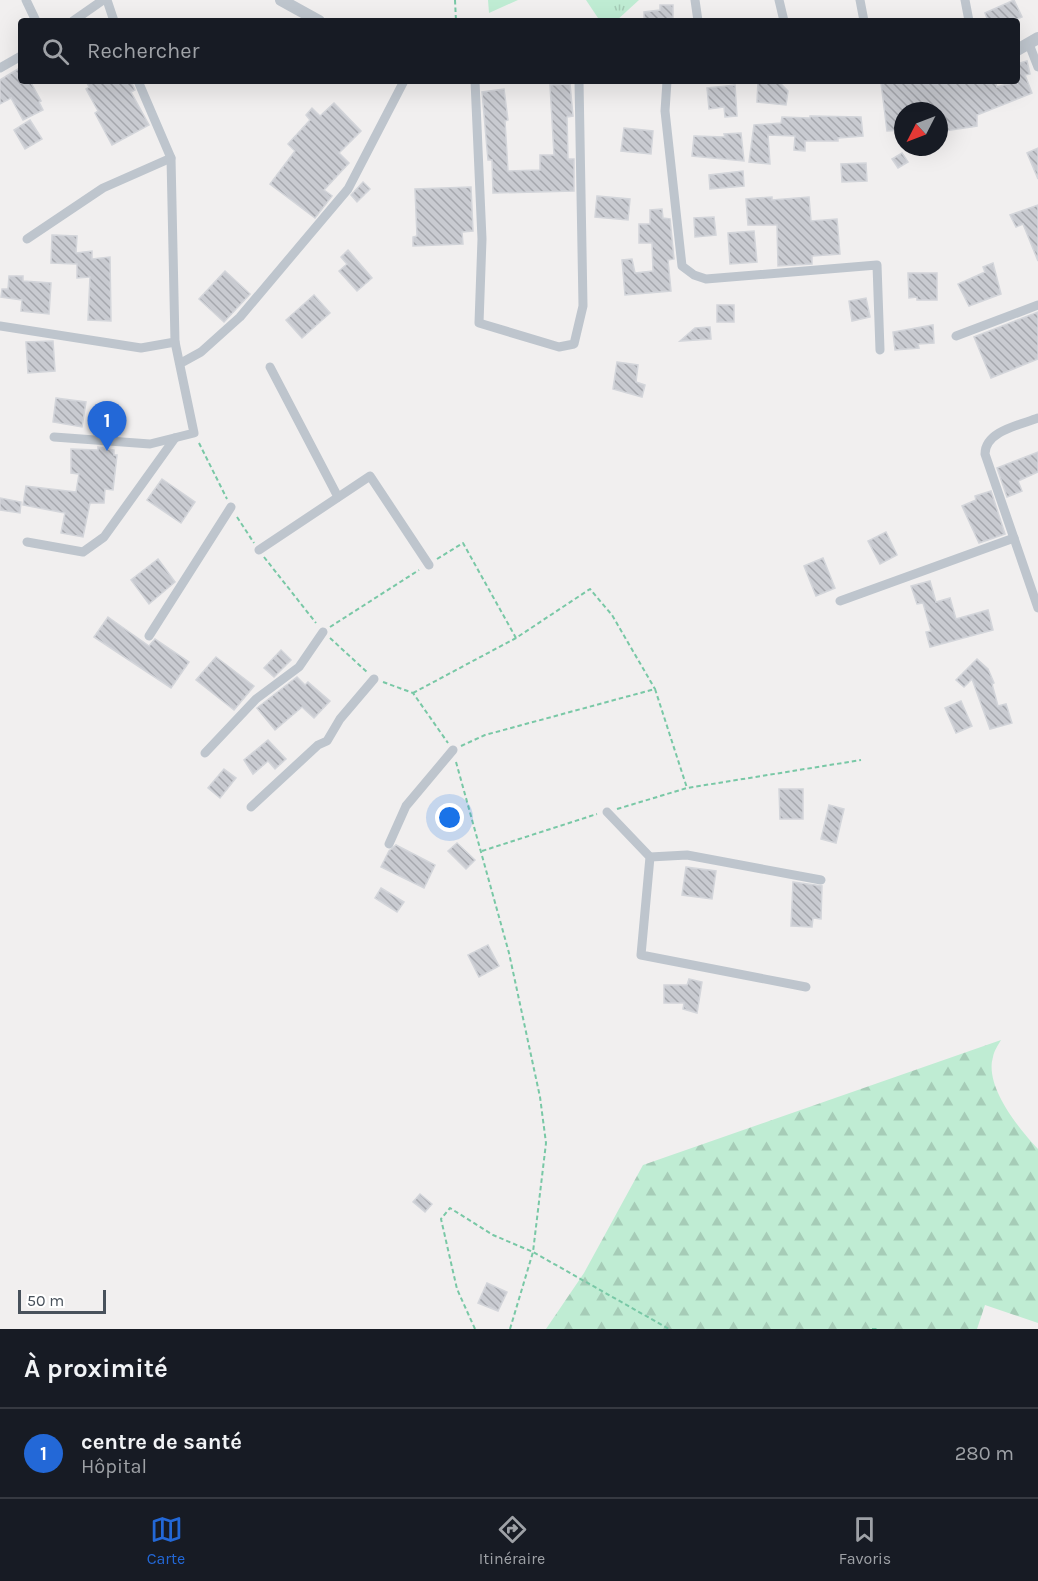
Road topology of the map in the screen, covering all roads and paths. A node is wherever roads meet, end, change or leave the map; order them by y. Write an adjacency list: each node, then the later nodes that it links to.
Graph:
1 (26, 0): 9 (street)
2 (105, 0): 10 (street); 11 (street)
3 (281, 0): 12 (street)
4 (455, 0): 13 (path)
5 (695, 0): 14 (street)
6 (779, 0): 15 (street)
7 (860, 0): 16 (street)
8 (965, 0): 17 (street)
9 (35, 18)
10 (78, 18)
11 (113, 18)
12 (314, 18)
13 (456, 18)
14 (698, 18)
15 (783, 18)
16 (863, 18)
17 (968, 18)
18 (1028, 44): 20 (street)
19 (18, 58): 21 (street)
20 (1038, 67)
21 (0, 68)
22 (139, 84): 27 (street)
23 (402, 84): 34 (street)
24 (475, 84): 25 (street)
25 (579, 84)
26 (667, 84): 33 (street)
27 (171, 158): 28 (street); 32 (street)
28 (27, 238)
29 (1038, 305): 31 (street)
30 (0, 326): 32 (street)
31 (956, 336)
32 (175, 342): 34 (street)
33 (880, 350)
34 (181, 363): 37 (street)
35 (270, 367): 40 (street)
36 (1038, 418): 42 (street)
37 (194, 434): 39 (street); 41 (path)
38 (54, 436): 39 (street)
39 (175, 438): 43 (street)
40 (338, 497): 44 (street); 45 (street)
41 (231, 507): 44 (path); 49 (street)
42 (1014, 538): 46 (street); 47 (street)
43 (27, 542)
44 (259, 550): 48 (path)
45 (429, 564): 48 (path); 50 (path)
46 (840, 601)
47 (1038, 608)
48 (323, 632): 51 (path); 55 (street)
49 (149, 636)
50 (516, 638): 52 (path); 53 (path)
51 (374, 679): 53 (path); 58 (street)
52 (655, 689): 54 (path); 57 (path)
53 (413, 693): 54 (path)
54 (453, 750): 60 (street); 61 (path)
55 (205, 753)
56 (861, 760): 57 (path)
57 (687, 788): 59 (path)
58 (251, 807)
59 (607, 812): 61 (path); 62 (street)
60 (389, 844)
61 (482, 851): 65 (path)
62 (650, 857): 63 (street); 64 (street)
63 (821, 880)
64 (806, 987)
65 (533, 1252): 66 (path); 67 (path); 68 (path)
66 (475, 1329)
67 (510, 1329)
68 (669, 1329)
69 (872, 1329): 70 (path)
70 (877, 1329)

